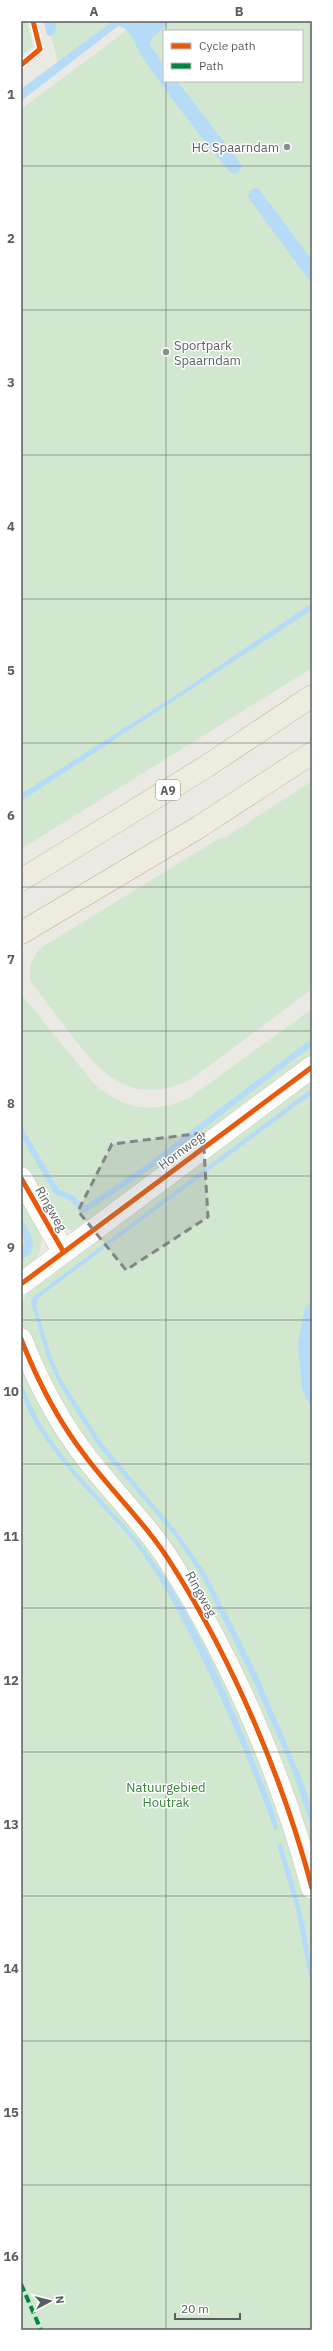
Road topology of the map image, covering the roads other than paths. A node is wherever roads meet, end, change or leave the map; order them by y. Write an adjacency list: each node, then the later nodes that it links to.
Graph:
1 (312, 696): 3 (highway, A9)
2 (312, 753): 4 (highway)
3 (21, 880)
4 (21, 933)
5 (312, 1067): 7 (street, Hornweg)
6 (21, 1178): 7 (street, Ringweg)
7 (63, 1251): 8 (street, Hornweg)
8 (21, 1284)
9 (21, 1339): 10 (street, Ringweg)
10 (312, 1888)

